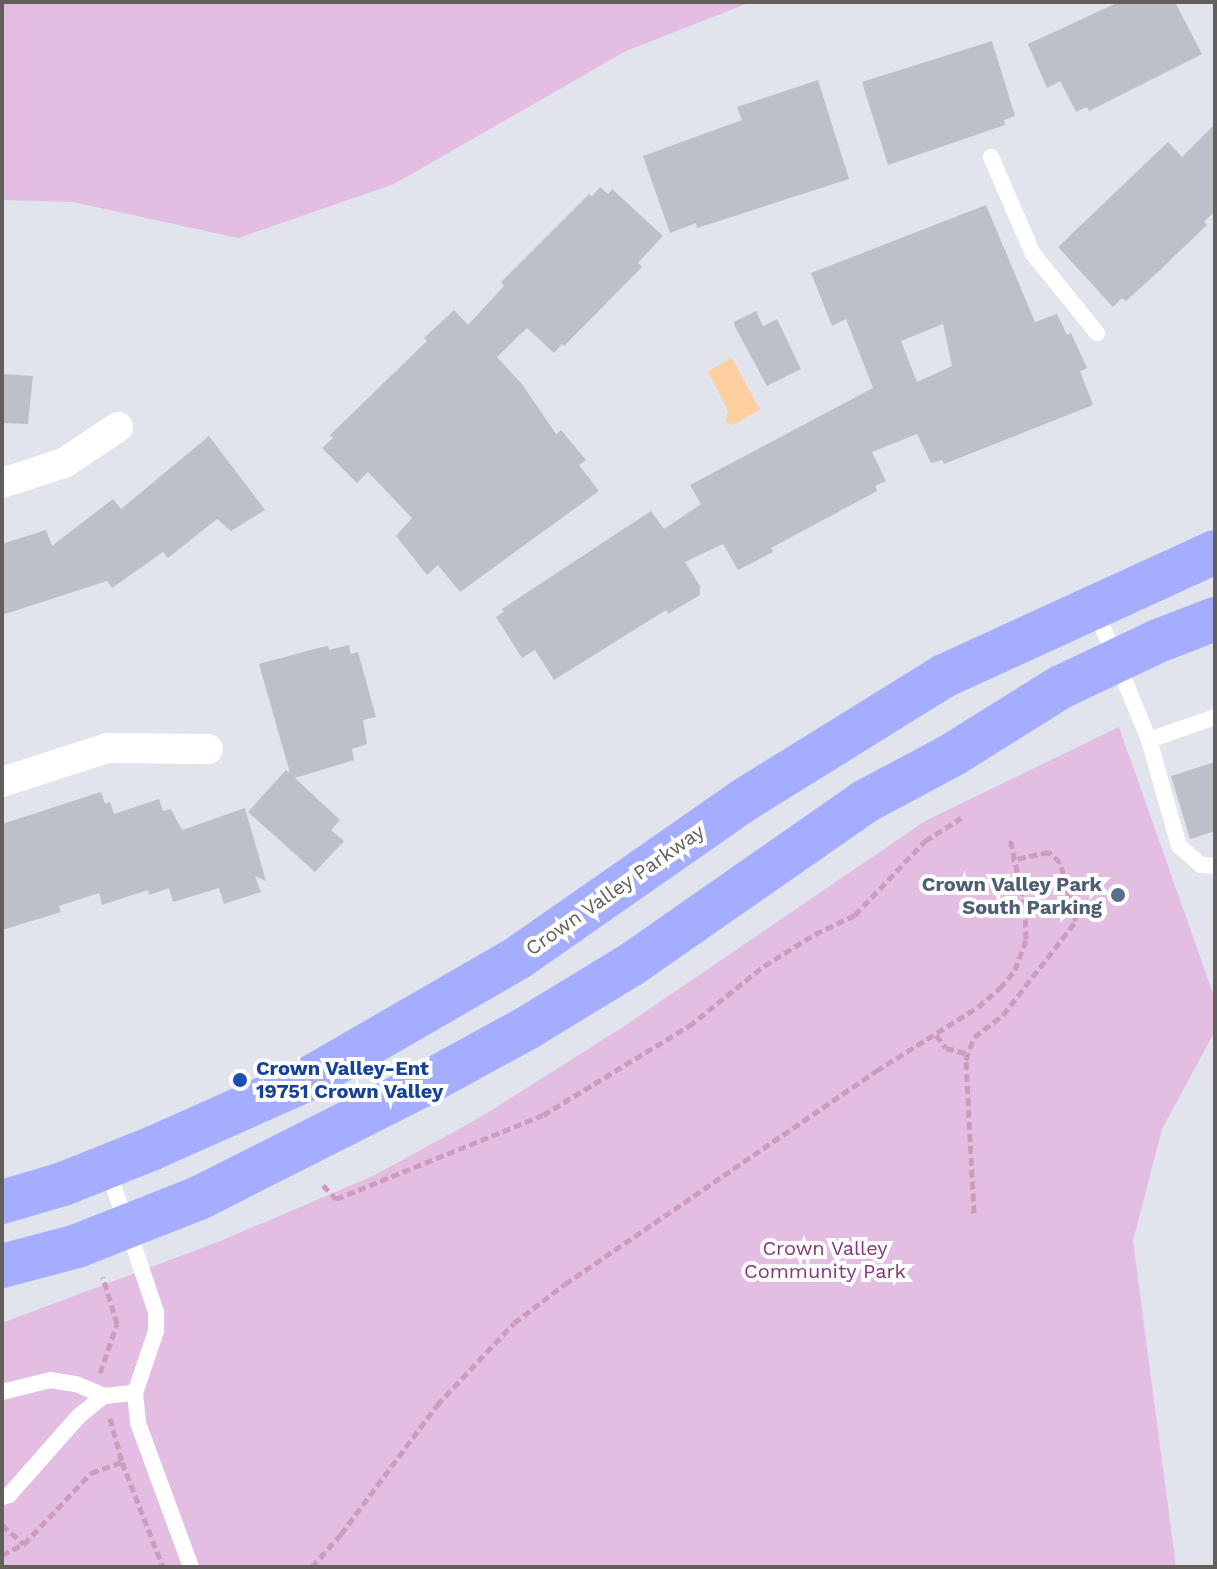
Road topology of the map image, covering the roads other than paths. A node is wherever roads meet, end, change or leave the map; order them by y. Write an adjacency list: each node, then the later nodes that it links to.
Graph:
1 (991, 157): 2 (lane)
2 (1097, 333)
3 (118, 427): 4 (street)
4 (2, 483)
5 (1215, 552): 6 (main road, Crown Valley Parkway)
6 (1094, 608): 8 (lane); 14 (main road, Crown Valley Parkway)
7 (1215, 619): 8 (main road)
8 (1116, 661): 10 (lane); 16 (main road)
9 (1215, 717): 10 (lane)
10 (1149, 740): 13 (lane)
11 (208, 749): 12 (street)
12 (2, 782)
13 (1215, 866)
14 (106, 1166): 15 (main road, Crown Valley Parkway); 16 (lane)
15 (2, 1202)
16 (128, 1226): 17 (main road); 19 (lane)
17 (2, 1266)
18 (2, 1392): 20 (lane)
19 (135, 1393): 20 (lane); 22 (lane)
20 (104, 1396): 21 (lane)
21 (2, 1497)
22 (191, 1567)

